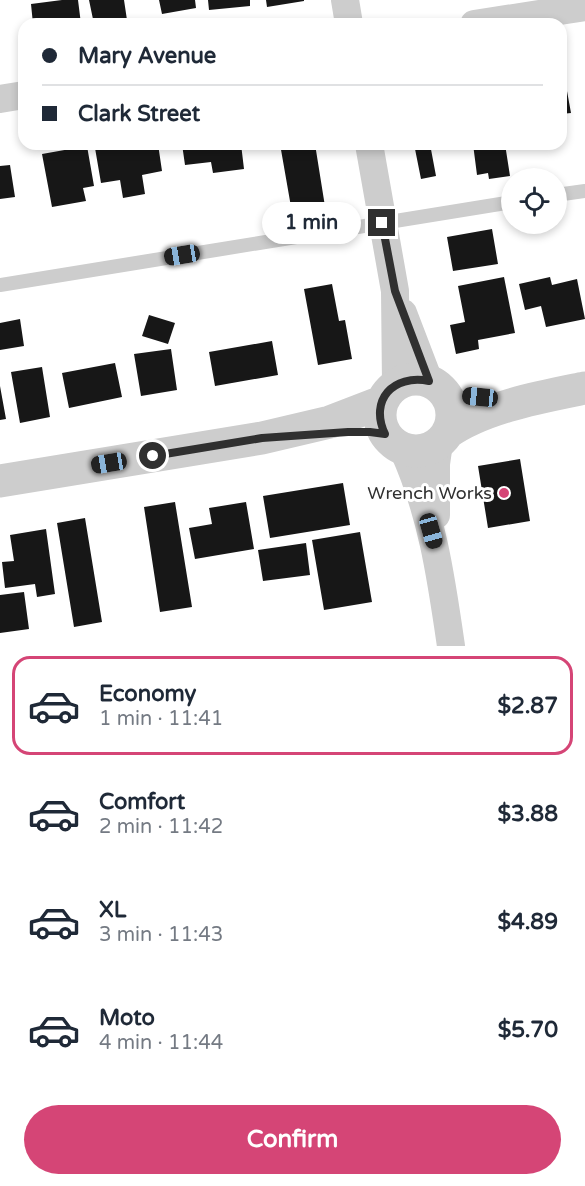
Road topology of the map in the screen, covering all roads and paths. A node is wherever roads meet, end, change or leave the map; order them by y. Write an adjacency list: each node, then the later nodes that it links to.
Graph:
1 (345, 0): 3 (street)
2 (585, 7): 4 (street)
3 (348, 18)
4 (513, 18)
5 (18, 96): 6 (street)
6 (0, 99)
7 (370, 150): 11 (street)
8 (585, 191): 9 (lane)
9 (567, 193)
10 (501, 204): 11 (lane)
11 (382, 223): 12 (lane); 13 (street)
12 (0, 285)
13 (395, 291): 14 (street); 16 (street)
14 (434, 384): 16 (street); 17 (street); 19 (street)
15 (585, 388): 17 (street)
16 (389, 393): 18 (street); 20 (street)
17 (543, 396): 19 (street)
18 (262, 438): 20 (street); 21 (street)
19 (443, 438): 20 (street); 22 (street)
20 (394, 442): 22 (street)
21 (0, 481)
22 (436, 550): 23 (street)
23 (451, 646)

